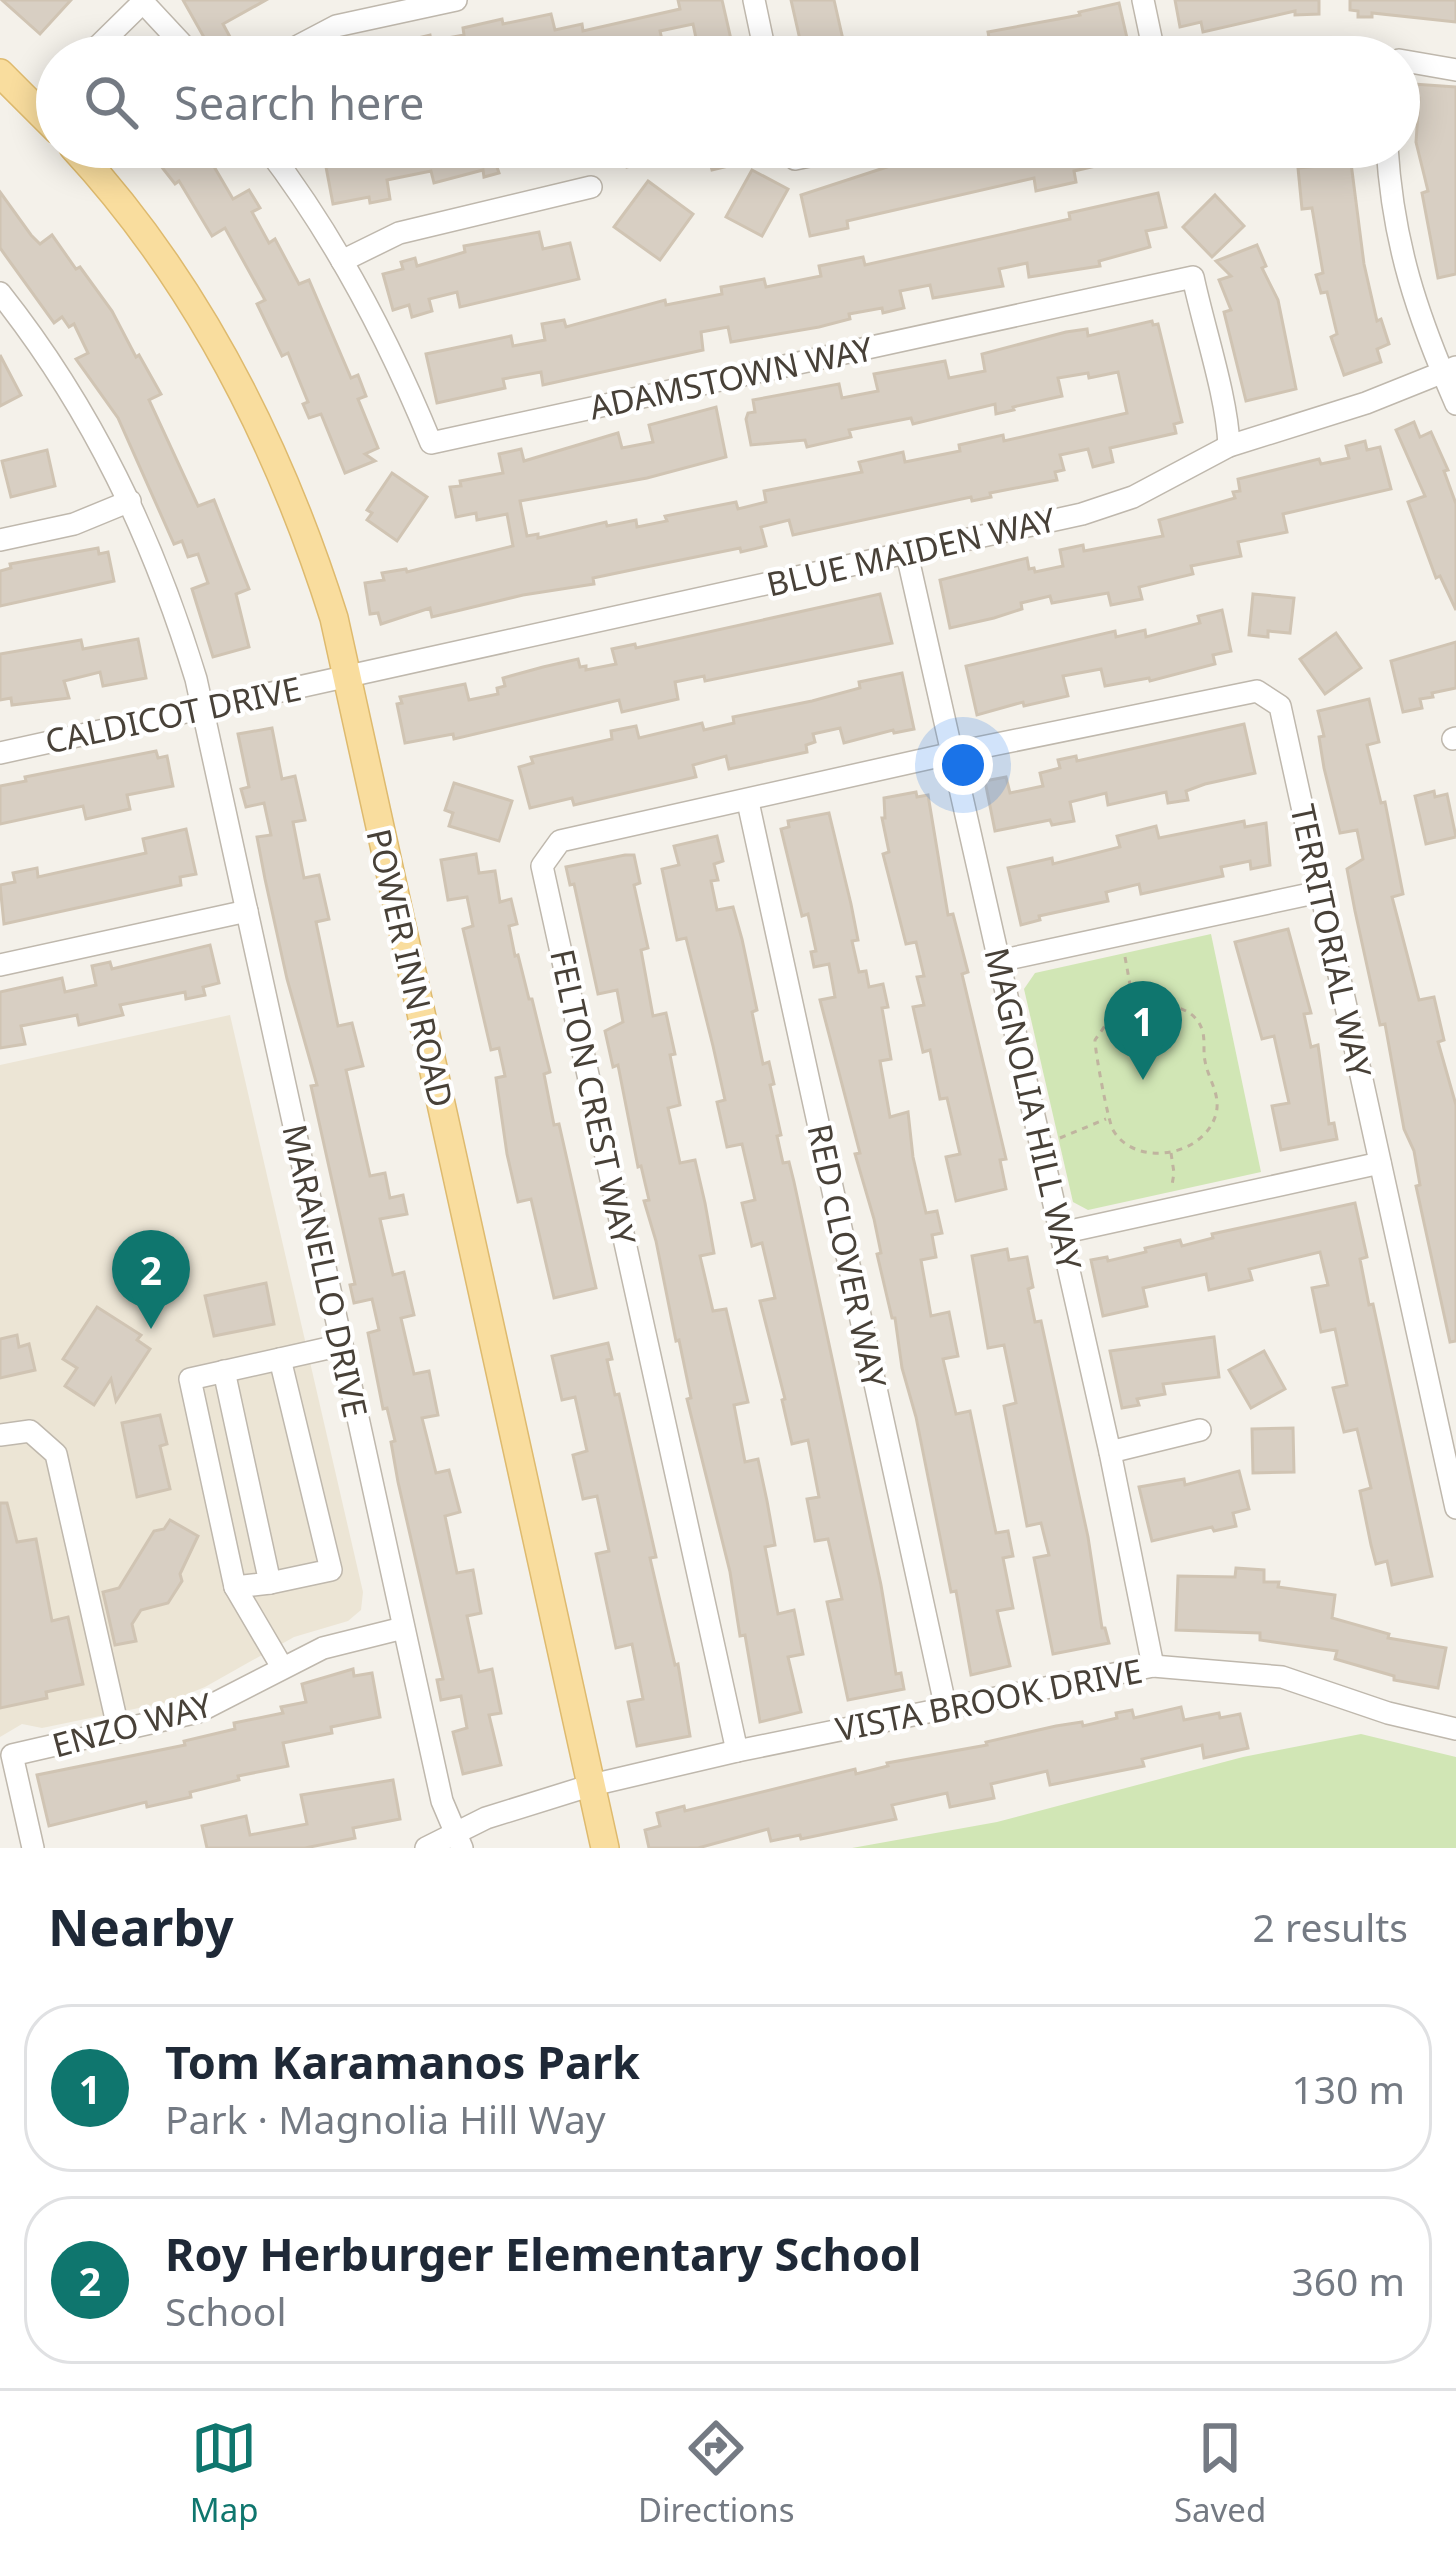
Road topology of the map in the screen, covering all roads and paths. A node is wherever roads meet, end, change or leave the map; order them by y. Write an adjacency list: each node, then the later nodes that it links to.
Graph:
1 (456, 0): 7 (street)
2 (754, 0): 8 (street)
3 (1143, 0): 9 (street)
4 (142, 1): 5 (street); 6 (street)
5 (108, 36)
6 (174, 36)
7 (317, 36)
8 (762, 36)
9 (1151, 36)
10 (1420, 64): 11 (street)
11 (1456, 70)
12 (0, 73): 13 (main road)
13 (36, 107)
14 (91, 168): 26 (main road, POWER INN ROAD)
15 (280, 168): 18 (street, ADAMSTOWN WAY)
16 (1388, 168): 20 (street)
17 (591, 188): 18 (street)
18 (343, 261): 22 (street, ADAMSTOWN WAY)
19 (0, 293): 23 (street, MARANELLO DRIVE)
20 (1449, 370): 21 (street); 22 (street, BLUE MAIDEN WAY)
21 (1456, 404)
22 (1228, 446): 25 (street, BLUE MAIDEN WAY)
23 (130, 501): 24 (street); 27 (street, MARANELLO DRIVE)
24 (0, 540)
25 (908, 554): 26 (street, BLUE MAIDEN WAY); 29 (street, MAGNOLIA HILL WAY)
26 (346, 676): 27 (street, CALDICOT DRIVE); 61 (main road, POWER INN ROAD)
27 (202, 709): 28 (street, CALDICOT DRIVE); 32 (street, MARANELLO DRIVE)
28 (0, 753)
29 (952, 753): 30 (street, FELTON CREST WAY); 31 (street, TERRITORIAL WAY); 34 (street, MAGNOLIA HILL WAY)
30 (748, 802): 55 (street, RED CLOVER WAY); 59 (street, FELTON CREST WAY)
31 (1319, 892): 33 (street); 40 (street, TERRITORIAL WAY)
32 (247, 911): 35 (street); 43 (street, MARANELLO DRIVE)
33 (1123, 934): 34 (street); 36 (path)
34 (999, 961): 38 (street, MAGNOLIA HILL WAY)
35 (0, 965)
36 (1133, 1003): 37 (path); 39 (path)
37 (1108, 1118): 38 (path); 39 (path)
38 (1040, 1142): 42 (street, MAGNOLIA HILL WAY)
39 (1170, 1151): 41 (path)
40 (1380, 1163): 41 (street); 49 (street, TERRITORIAL WAY)
41 (1176, 1208): 42 (street)
42 (1061, 1233): 48 (street, MAGNOLIA HILL WAY)
43 (342, 1346): 44 (street); 52 (street, MARANELLO DRIVE)
44 (280, 1359): 45 (street); 50 (street)
45 (224, 1371): 50 (street); 51 (street)
46 (1200, 1430): 48 (street)
47 (0, 1435): 58 (street)
48 (1110, 1452): 53 (street, MAGNOLIA HILL WAY)
49 (1456, 1508)
50 (271, 1582): 51 (street)
51 (235, 1587): 54 (street)
52 (403, 1628): 54 (street, ENZO WAY); 62 (street, MARANELLO DRIVE)
53 (1153, 1666): 55 (street, VISTA BROOK DRIVE); 56 (street, VISTA BROOK DRIVE)
54 (282, 1667): 58 (street, ENZO WAY)
55 (946, 1709): 59 (street, VISTA BROOK DRIVE)
56 (1456, 1729)
57 (0, 1732): 60 (street)
58 (119, 1732): 60 (street, ENZO WAY)
59 (736, 1751): 61 (street, VISTA BROOK DRIVE)
60 (12, 1755): 63 (street, ENZO WAY)
61 (592, 1785): 62 (street, VISTA BROOK DRIVE); 65 (main road, POWER INN ROAD)
62 (458, 1840): 64 (street, VISTA BROOK DRIVE)
63 (33, 1848)
64 (426, 1848)
65 (605, 1848)

